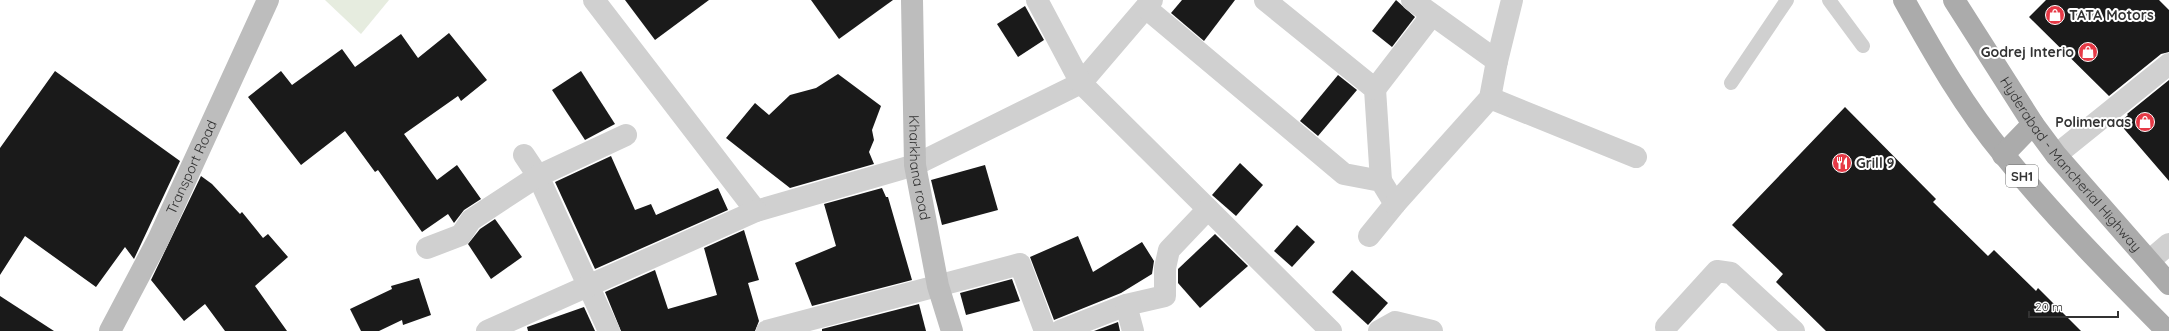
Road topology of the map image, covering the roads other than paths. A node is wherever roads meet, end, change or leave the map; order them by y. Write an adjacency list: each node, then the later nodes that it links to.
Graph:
1 (268, 0): 42 (street, Transport Road)
2 (594, 0): 32 (street)
3 (912, 0): 27 (street, Kharkhana road)
4 (1037, 0): 17 (street)
5 (1265, 0): 19 (street)
6 (1412, 0): 13 (street)
7 (1512, 0): 15 (street)
8 (1787, 0): 18 (lane)
9 (1829, 0): 14 (lane)
10 (1904, 0): 24 (main road, SH1)
11 (1954, 0): 21 (main road, Hyderabad - Mancherial Highway / SH1)
12 (1149, 4): 17 (street); 29 (street)
13 (1432, 15): 15 (street); 19 (street)
14 (1863, 46)
15 (1497, 61): 20 (street)
16 (2169, 64): 25 (street)
17 (1081, 83): 27 (street); 31 (street)
18 (1731, 83)
19 (1375, 89): 29 (street)
20 (1490, 98): 26 (street); 30 (street)
21 (2033, 124): 24 (main road); 25 (main road, Hyderabad - Mancherial Highway / SH1)
22 (626, 135): 28 (street)
23 (524, 155): 28 (street)
24 (2004, 155): 54 (main road, SH1)
25 (2056, 155): 36 (main road, Hyderabad - Mancherial Highway / SH1)
26 (1636, 157)
27 (915, 165): 32 (street); 39 (street, Kharkhana road)
28 (538, 176): 35 (street); 38 (street)
29 (1381, 182): 30 (street)
30 (1395, 204): 33 (street)
31 (1208, 209): 40 (street); 50 (street)
32 (756, 211): 38 (street)
33 (1370, 236)
34 (2169, 244): 36 (street)
35 (427, 248)
36 (2149, 261): 37 (main road, Hyderabad - Mancherial Highway / SH1)
37 (2169, 284)
38 (590, 286): 43 (street); 44 (street)
39 (938, 286): 45 (street); 46 (street, Kharkhana road); 47 (street)
40 (1126, 305): 48 (street); 49 (street)
41 (1666, 327): 53 (street)
42 (110, 331)
43 (487, 331)
44 (609, 331)
45 (767, 331)
46 (952, 331)
47 (1045, 331)
48 (1060, 331)
49 (1133, 331)
50 (1331, 331)
51 (1379, 331): 52 (street)
52 (1432, 331)
53 (1794, 331)
54 (2166, 331)

